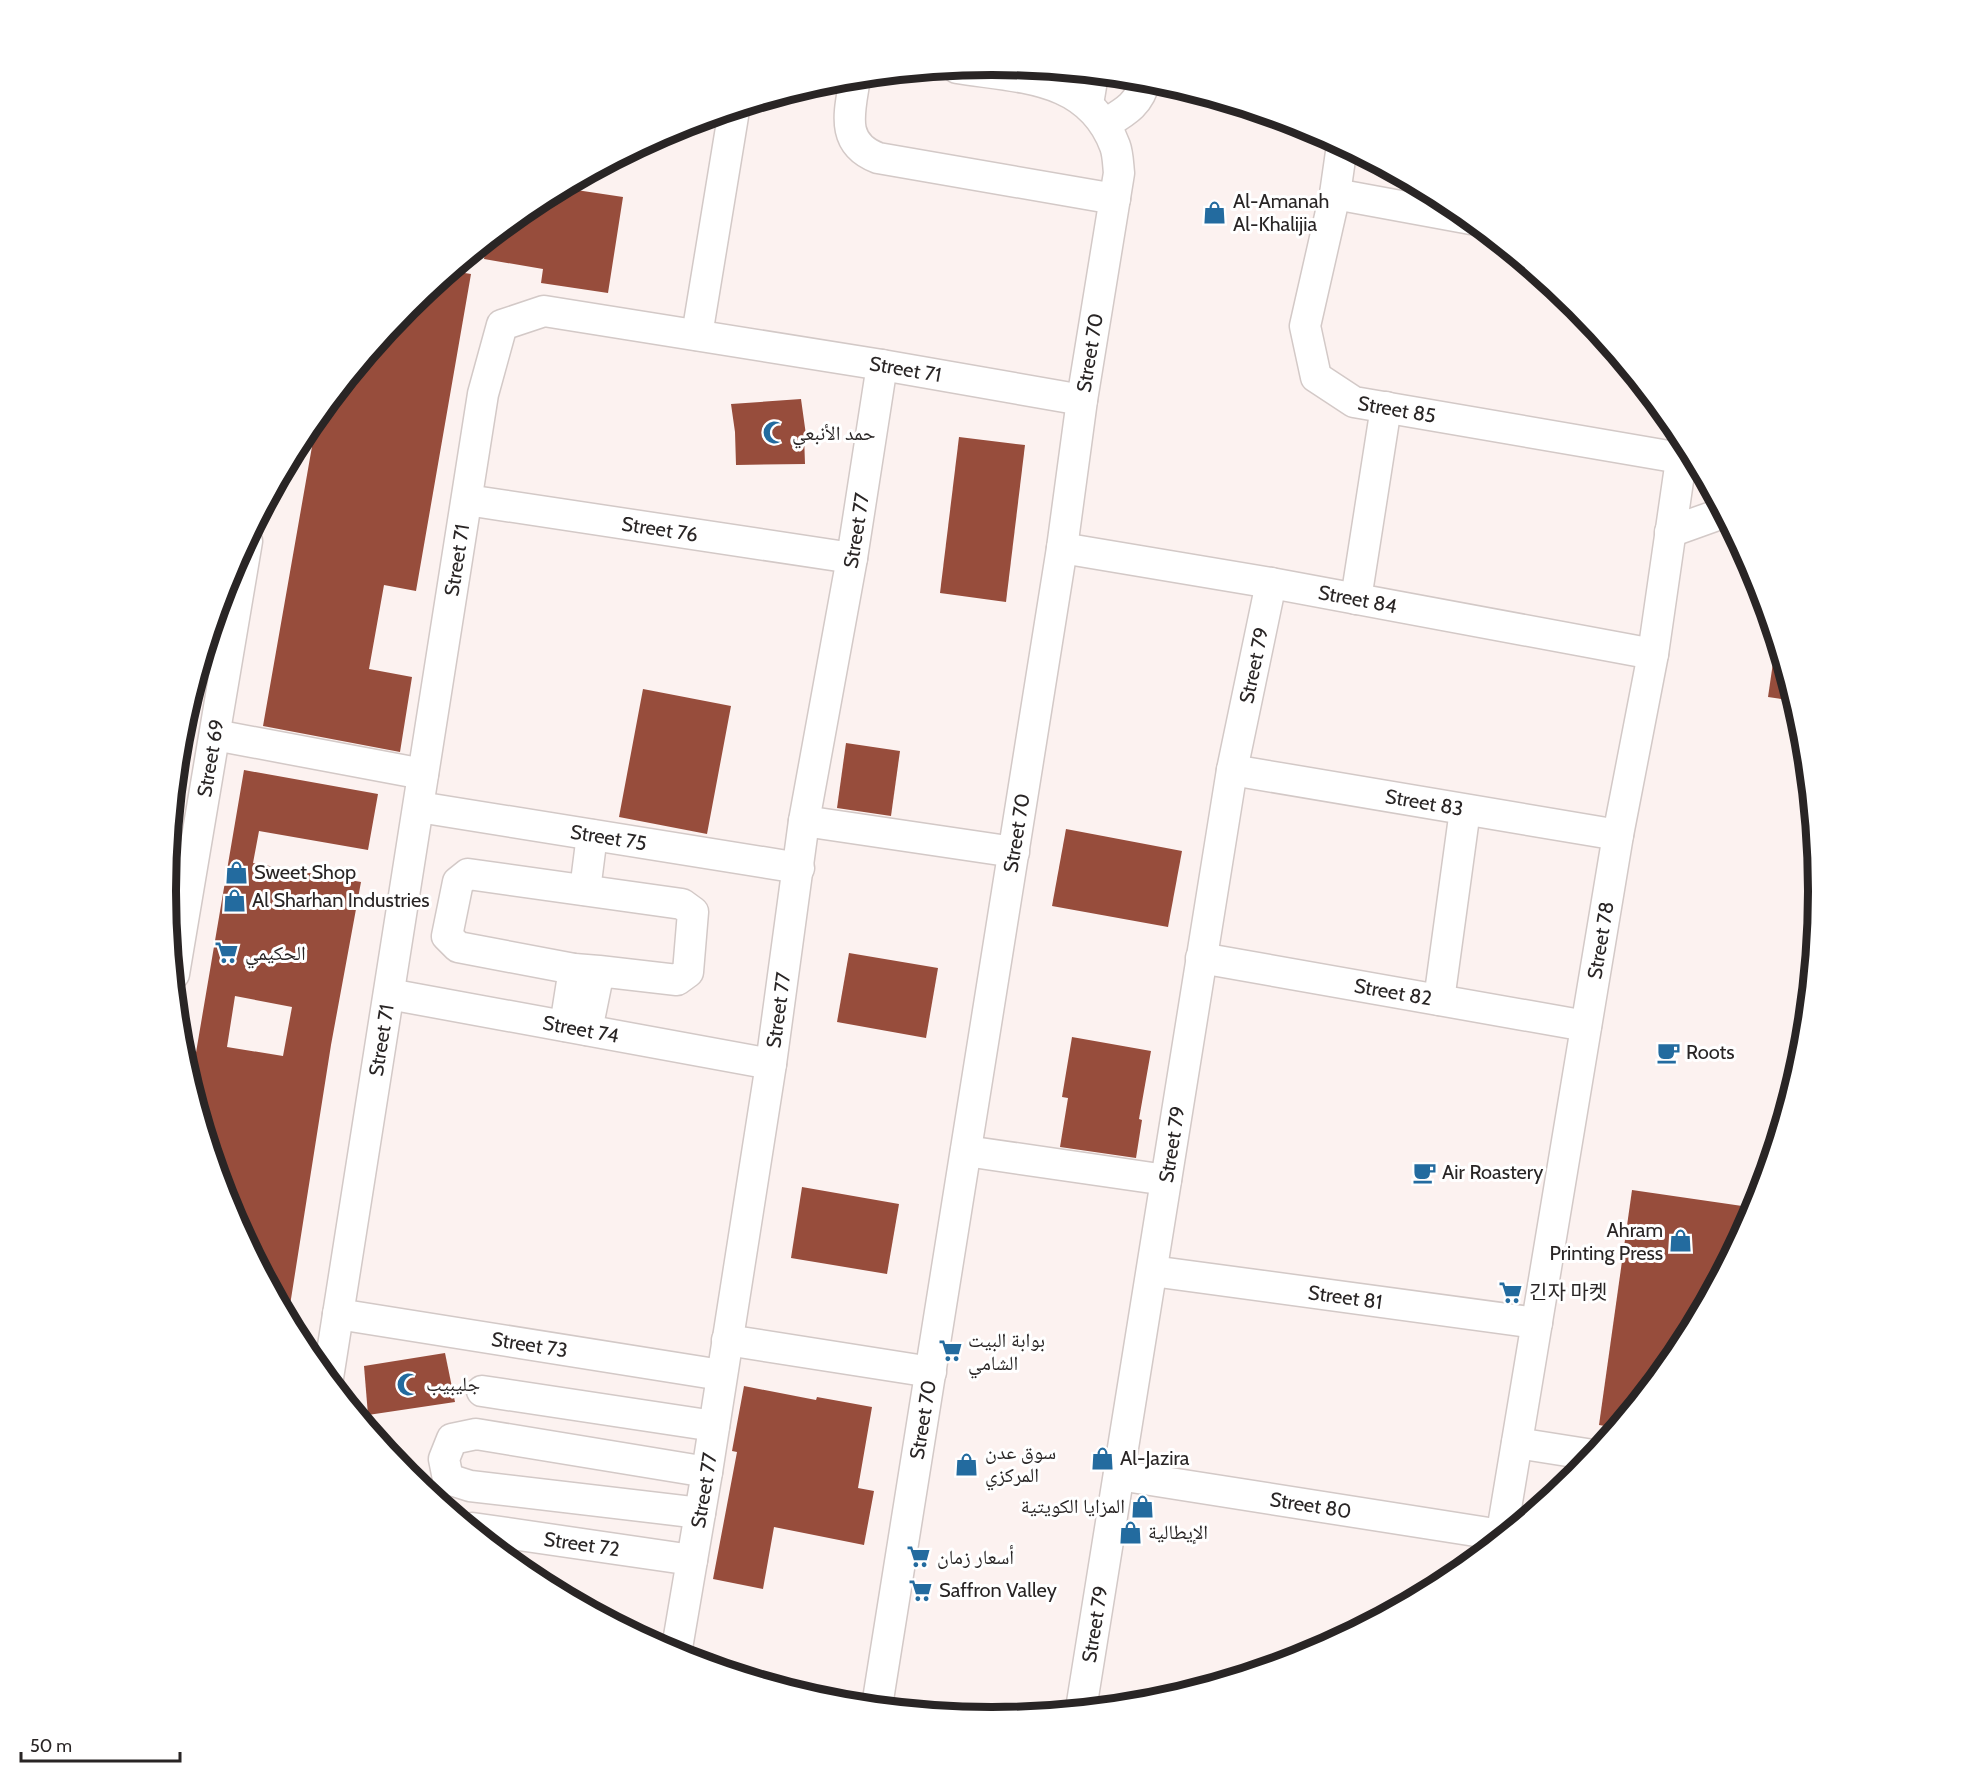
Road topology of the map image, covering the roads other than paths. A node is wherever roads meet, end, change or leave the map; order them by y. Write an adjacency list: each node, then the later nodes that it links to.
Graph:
1 (1022, 76): 5 (street)
2 (1093, 81): 5 (street)
3 (854, 88): 9 (street)
4 (1143, 90): 5 (street)
5 (1097, 114): 9 (street, Street 70)
6 (733, 117): 11 (street)
7 (1341, 153): 8 (street, Street 85)
8 (1335, 194): 10 (street); 14 (street, Street 85)
9 (1115, 199): 13 (street, Street 70)
10 (1449, 215)
11 (697, 335): 12 (street, Street 71); 17 (street, Street 71)
12 (882, 364): 13 (street, Street 71); 21 (street, Street 77)
13 (1082, 400): 20 (street, Street 70)
14 (1386, 407): 15 (street, Street 85); 24 (street)
15 (1677, 448)
16 (1681, 454): 19 (street, Street 78)
17 (466, 500): 21 (street, Street 76); 28 (street, Street 71)
18 (1716, 515): 19 (street)
19 (1670, 532): 25 (street, Street 78)
20 (1062, 548): 23 (street, Street 84); 34 (street, Street 70)
21 (852, 558): 31 (street, Street 77)
22 (242, 573): 26 (street, Street 69)
23 (1271, 583): 24 (street, Street 84); 27 (street, Street 79)
24 (1356, 598): 25 (street, Street 84)
25 (1653, 654): 32 (street, Street 78)
26 (215, 735): 28 (street); 37 (street, Street 69)
27 (1232, 770): 30 (street, Street 83); 38 (street, Street 79)
28 (423, 774): 29 (street, Street 71)
29 (419, 807): 33 (street, Street 75); 40 (street, Street 71)
30 (1466, 810): 32 (street, Street 83); 41 (street)
31 (804, 821): 34 (street); 35 (street, Street 77)
32 (1618, 835): 42 (street, Street 78)
33 (599, 836): 35 (street, Street 75); 36 (street)
34 (1014, 852): 45 (street, Street 70)
35 (799, 868): 44 (street, Street 77)
36 (592, 890): 39 (street); 39 (street)
37 (178, 948)
38 (1201, 958): 41 (street, Street 82); 46 (street, Street 79)
39 (586, 970): 43 (street)
40 (389, 994): 43 (street, Street 74); 48 (street, Street 71)
41 (1439, 1000): 42 (street, Street 82)
42 (1586, 1026): 49 (street, Street 78)
43 (576, 1028): 44 (street, Street 74)
44 (771, 1064): 50 (street, Street 77)
45 (966, 1151): 46 (street); 52 (street, Street 70)
46 (1166, 1180): 47 (street, Street 79)
47 (1152, 1271): 49 (street, Street 81); 59 (street, Street 79)
48 (338, 1314): 51 (street, Street 71); 53 (street, Street 73)
49 (1537, 1323): 56 (street, Street 78)
50 (727, 1340): 52 (street); 53 (street, Street 77)
51 (327, 1362)
52 (931, 1372): 66 (street, Street 70)
53 (721, 1375): 55 (street, Street 77)
54 (483, 1391): 55 (street)
55 (714, 1426): 58 (street, Street 77)
56 (1517, 1443): 57 (street); 61 (street, Street 78)
57 (1583, 1453)
58 (707, 1472): 60 (street, Street 77); 60 (street)
59 (1119, 1475): 63 (street, Street 80); 67 (street, Street 79)
60 (700, 1513): 64 (street, Street 77)
61 (1503, 1527)
62 (486, 1530): 64 (street, Street 72)
63 (1492, 1536)
64 (692, 1560): 65 (street, Street 77)
65 (678, 1644)
66 (878, 1699)
67 (1082, 1702)

